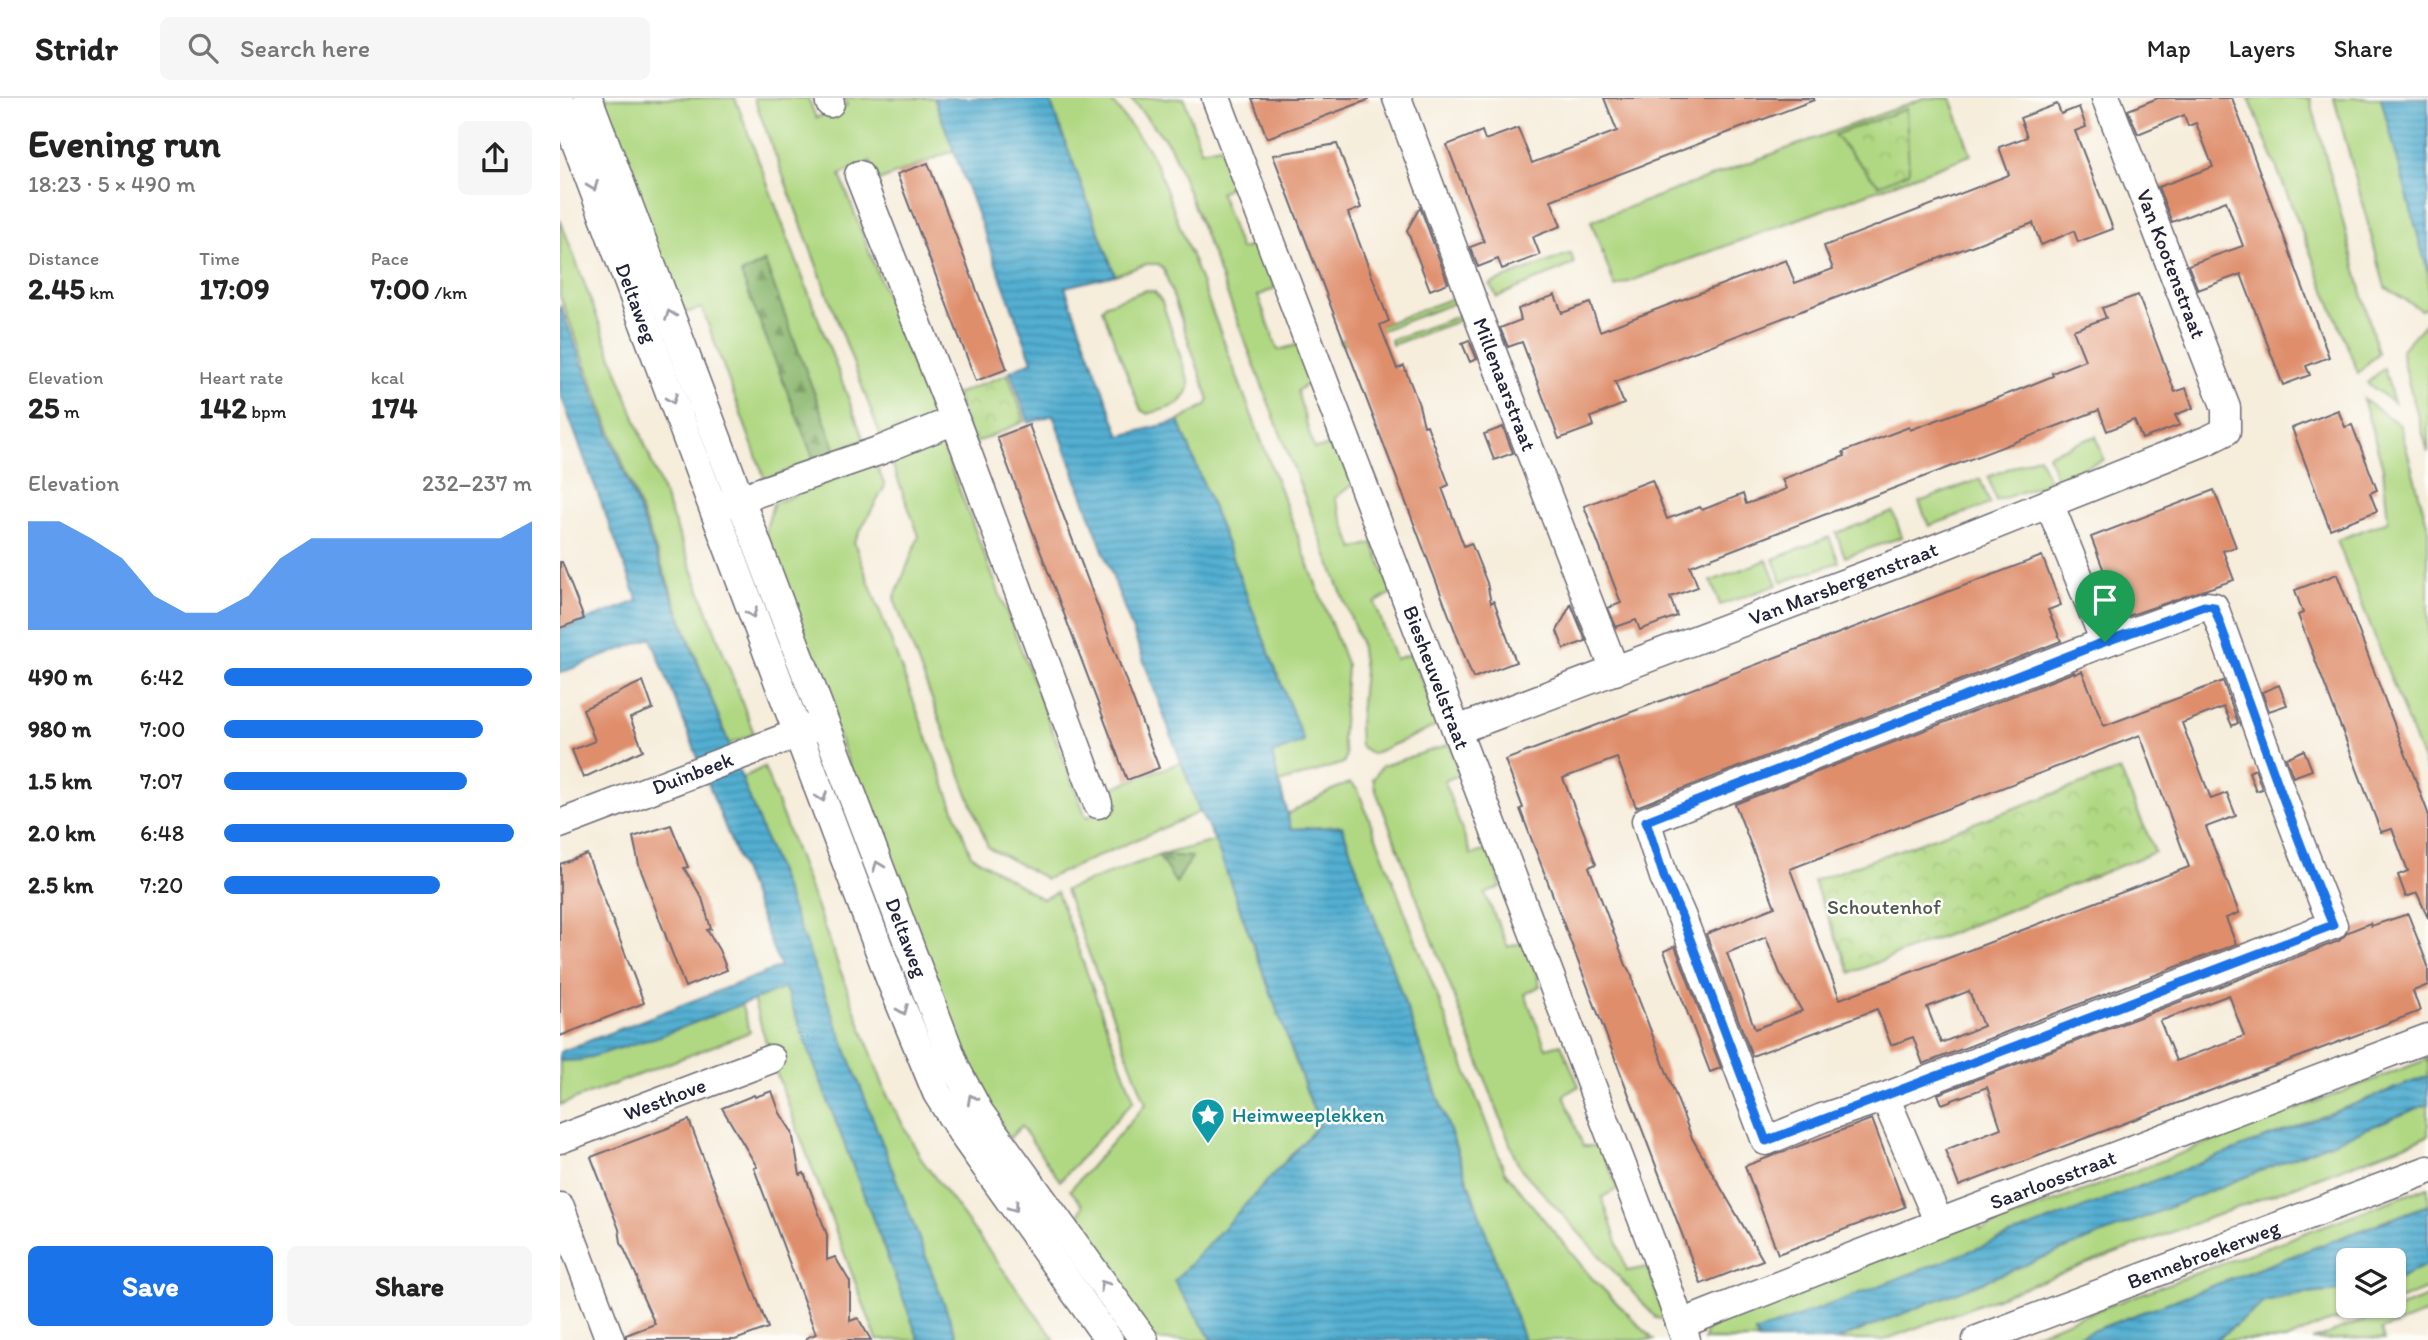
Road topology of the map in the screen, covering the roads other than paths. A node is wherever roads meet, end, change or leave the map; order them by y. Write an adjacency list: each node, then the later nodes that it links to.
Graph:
1 (588, 98): 6 (street, Deltaweg)
2 (1216, 98): 16 (street, Biesheuvelstraat)
3 (1397, 98): 14 (street, Millenaarstraat)
4 (2106, 98): 9 (street, Van Kootenstraat)
5 (560, 100): 6 (street, Deltaweg)
6 (577, 134): 10 (street, Deltaweg, one-way to 6); 12 (street, Deltaweg, one-way to 12)
7 (859, 175): 8 (street)
8 (955, 420): 10 (street); 17 (street)
9 (2226, 431): 11 (street, Van Marsbergenstraat)
10 (740, 499): 12 (street); 15 (street, Deltaweg)
11 (2049, 503): 13 (street); 14 (street, Van Marsbergenstraat)
12 (713, 508): 15 (street, Deltaweg, one-way to 15)
13 (2105, 642): 21 (street); 21 (street)
14 (1615, 671): 16 (street, Van Marsbergenstraat)
15 (811, 728): 18 (street, Duinbeek); 28 (street, Deltaweg, one-way to 28); 29 (street, Deltaweg, one-way to 15)
16 (1457, 730): 26 (street, Biesheuvelstraat)
17 (1098, 804)
18 (560, 824)
19 (2428, 1038): 25 (street, Saarloosstraat)
20 (771, 1059): 22 (street, Westhove)
21 (1885, 1097): 25 (street)
22 (560, 1139)
23 (2428, 1170): 30 (street, Bennebroekerweg)
24 (560, 1207): 27 (street)
25 (1939, 1223): 26 (street, Saarloosstraat)
26 (1684, 1332)
27 (610, 1340)
28 (1109, 1340)
29 (1144, 1340)
30 (1977, 1340)

